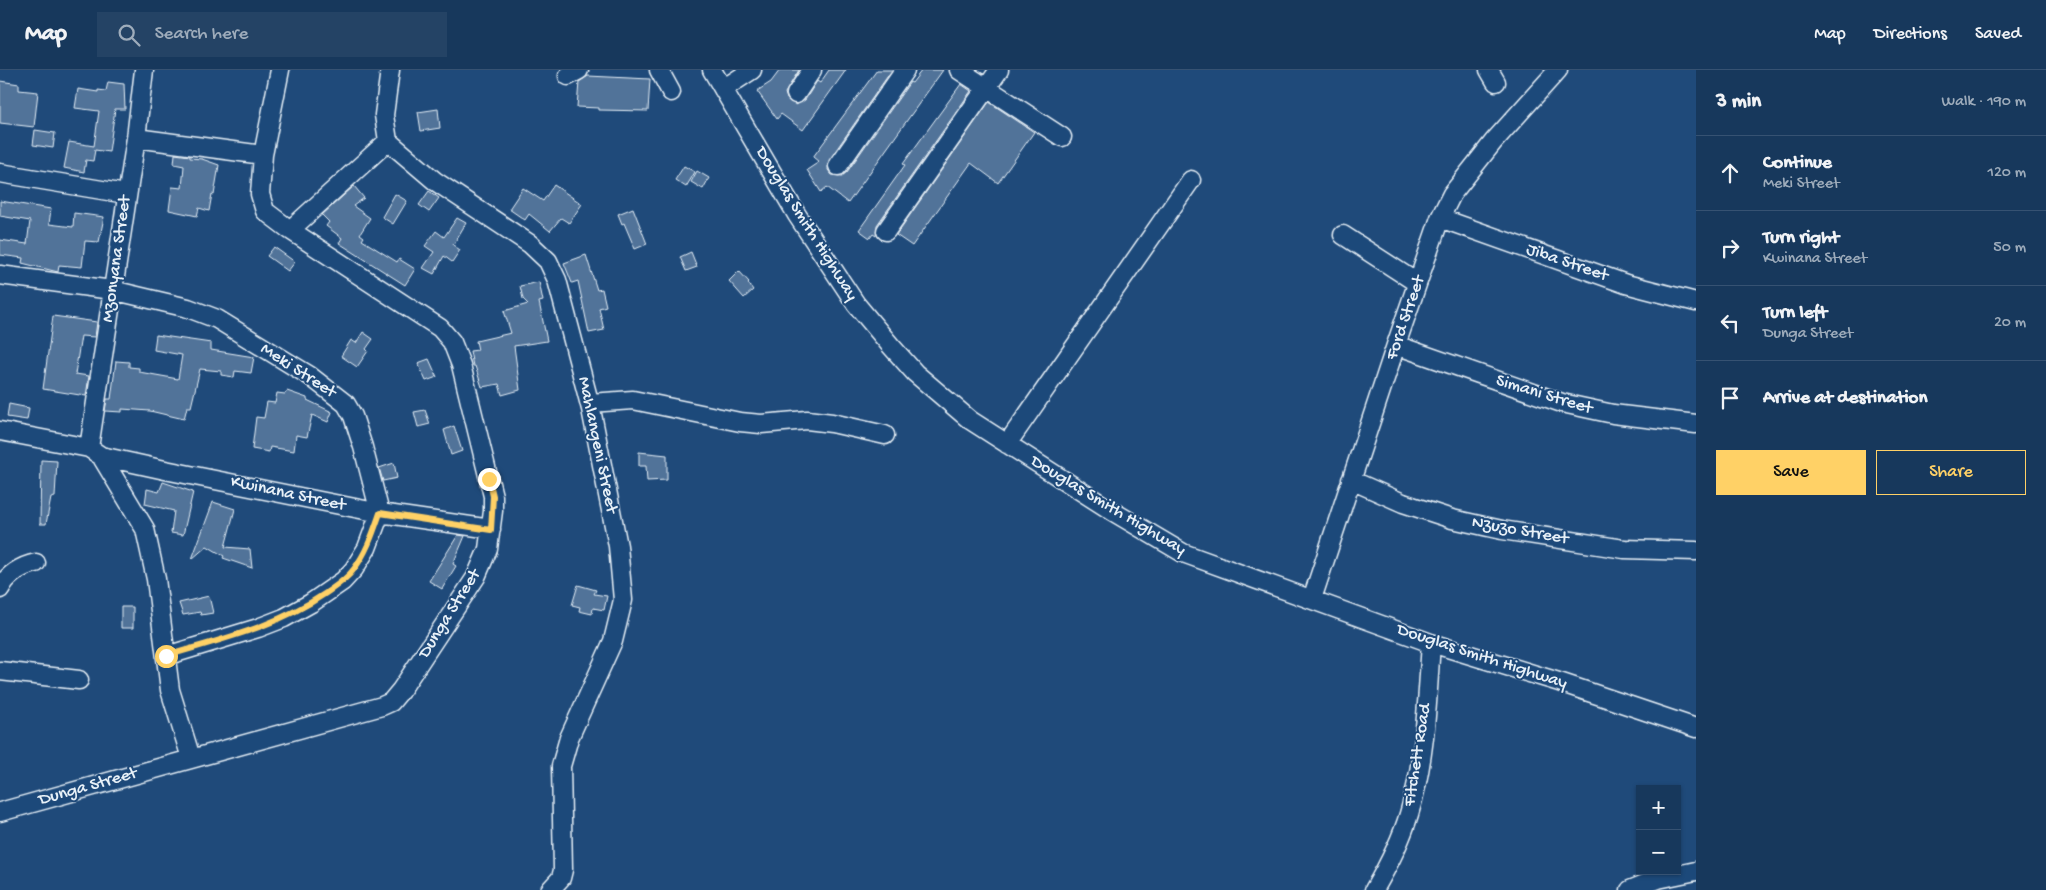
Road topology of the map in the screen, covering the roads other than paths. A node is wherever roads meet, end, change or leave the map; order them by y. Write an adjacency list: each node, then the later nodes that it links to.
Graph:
1 (144, 70): 17 (street, Mzonyana Street)
2 (280, 70): 19 (street, Dunga Street)
3 (390, 70): 18 (street)
4 (659, 70): 14 (street)
5 (712, 70): 13 (street, Douglas Smith Highway)
6 (752, 70): 13 (street)
7 (812, 70): 15 (street)
8 (905, 70): 20 (street)
9 (959, 70): 12 (street)
10 (999, 70): 12 (street)
11 (1558, 70): 24 (street, Ford Street)
12 (987, 88): 16 (street); 26 (street)
13 (723, 89): 37 (street, Douglas Smith Highway)
14 (671, 92)
15 (796, 94)
16 (1062, 137)
17 (136, 138): 19 (street); 23 (street, Mzonyana Street)
18 (388, 141): 25 (street); 33 (street, Mahlangeni Street)
19 (264, 154): 25 (street, Dunga Street)
20 (838, 166)
21 (0, 173): 23 (street)
22 (1191, 180): 37 (street)
23 (126, 194): 30 (street, Mzonyana Street)
24 (1440, 218): 29 (street, Ford Street); 31 (street, Jiba Street)
25 (290, 230): 41 (street, Dunga Street)
26 (886, 230)
27 (1343, 235): 29 (street)
28 (0, 275): 30 (street, Meki Street)
29 (1417, 284): 32 (street, Ford Street)
30 (112, 290): 38 (street, Mzonyana Street); 40 (street, Meki Street)
31 (1696, 302)
32 (1396, 345): 34 (street, Simani Street); 39 (street, Ford Street)
33 (590, 403): 36 (street); 54 (street, Mahlangeni Street)
34 (1696, 424)
35 (0, 431): 38 (street, Kwinana Street)
36 (885, 435)
37 (1011, 447): 45 (street, Douglas Smith Highway)
38 (95, 452): 40 (street, Kwinana Street); 47 (street)
39 (1351, 480): 42 (street, Nzuzo Street); 45 (street, Ford Street)
40 (380, 513): 41 (street, Kwinana Street); 47 (street)
41 (491, 530): 51 (street, Dunga Street)
42 (1696, 551)
43 (36, 563): 44 (street)
44 (0, 589)
45 (1312, 599): 46 (street, Douglas Smith Highway)
46 (1431, 643): 50 (street, Douglas Smith Highway); 55 (street, Fitchett Road)
47 (166, 656): 51 (street)
48 (0, 671): 49 (street)
49 (79, 680)
50 (1696, 728)
51 (191, 758): 52 (street, Dunga Street)
52 (0, 812)
53 (1696, 871): 56 (street)
54 (550, 890)
55 (1374, 890)
56 (1630, 890)

